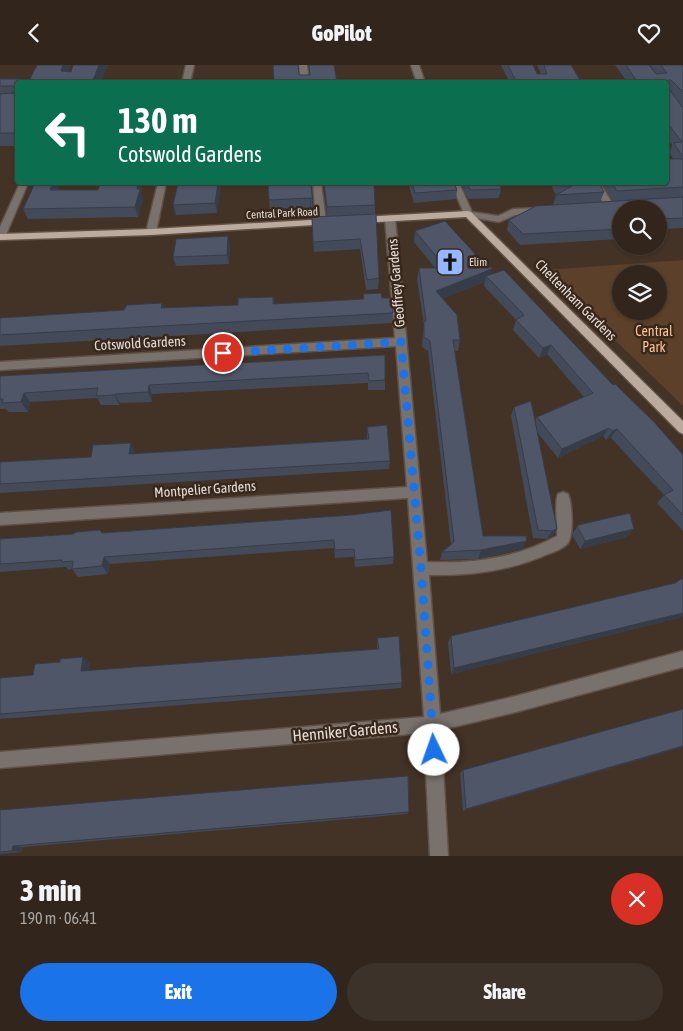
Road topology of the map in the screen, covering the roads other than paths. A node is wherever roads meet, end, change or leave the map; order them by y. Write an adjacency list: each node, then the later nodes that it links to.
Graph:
1 (190, 65): 4 (street)
2 (303, 65): 5 (street)
3 (415, 65): 6 (street)
4 (187, 80)
5 (305, 80)
6 (420, 80)
7 (23, 185): 18 (street)
8 (162, 185): 17 (street)
9 (316, 185): 16 (street)
10 (456, 185): 14 (street)
11 (597, 185): 12 (street)
12 (609, 207)
13 (550, 210): 14 (street, Central Park Road)
14 (468, 214): 15 (main road, Central Park Road); 21 (main road, Cheltenham Gardens)
15 (390, 218): 16 (main road, Central Park Road); 19 (street, Geoffrey Gardens)
16 (321, 222): 17 (main road, Central Park Road)
17 (151, 232): 18 (main road, Central Park Road)
18 (0, 237)
19 (401, 342): 20 (street, Cotswold Gardens); 22 (street, Geoffrey Gardens)
20 (0, 366)
21 (683, 429)
22 (413, 492): 24 (street, Montpelier Gardens); 25 (street, Geoffrey Gardens)
23 (563, 498): 25 (street)
24 (0, 519)
25 (421, 569): 27 (street, Geoffrey Gardens)
26 (683, 659): 27 (street, Henniker Gardens)
27 (432, 724): 28 (street, Henniker Gardens); 29 (street, Geoffrey Gardens)
28 (0, 760)
29 (439, 856)

